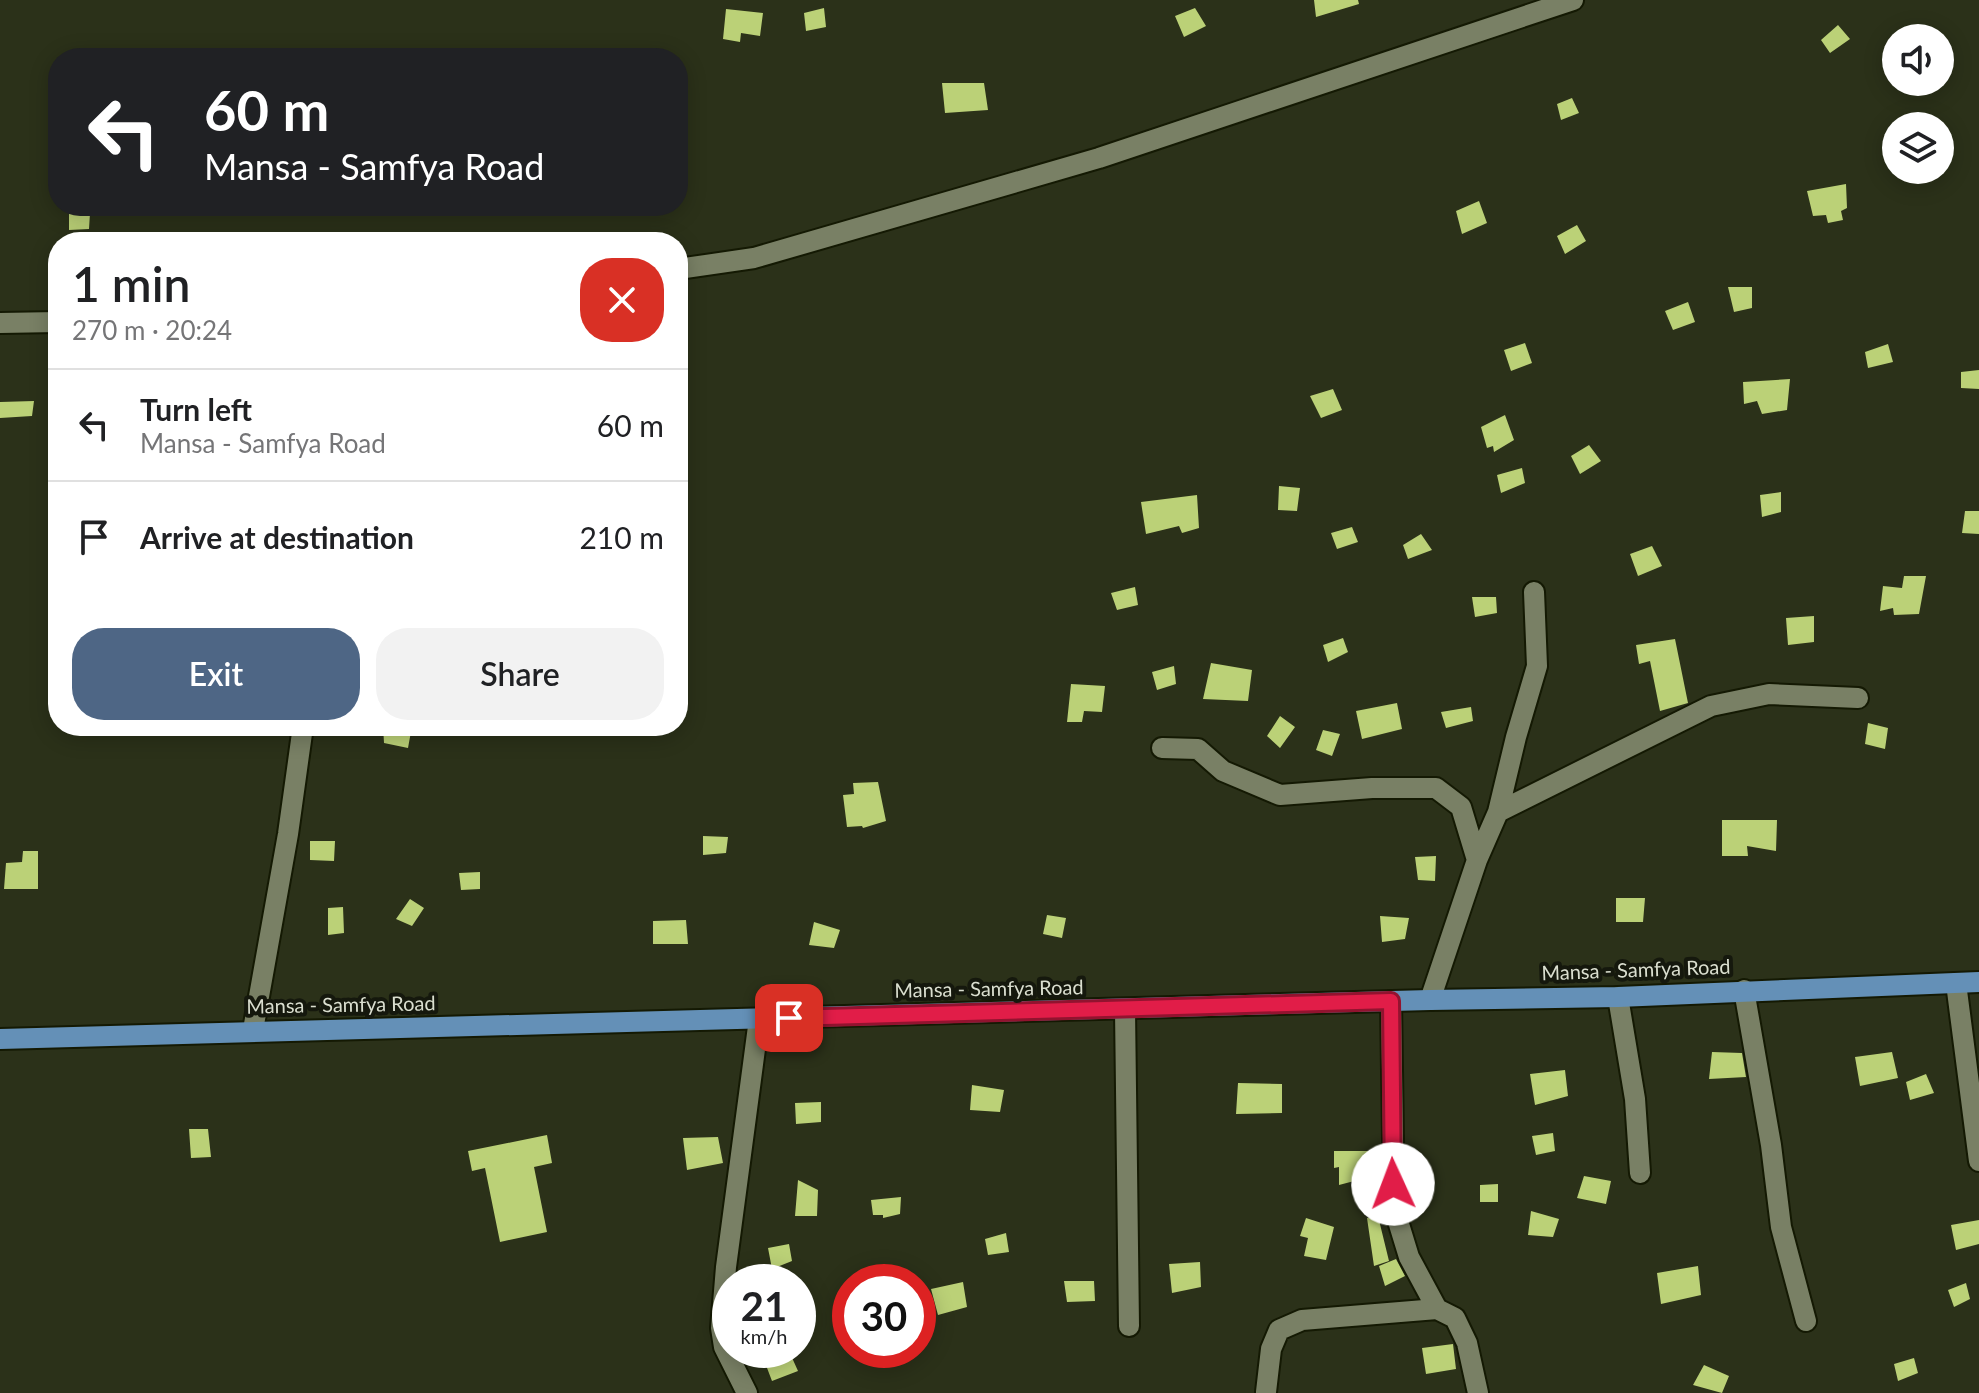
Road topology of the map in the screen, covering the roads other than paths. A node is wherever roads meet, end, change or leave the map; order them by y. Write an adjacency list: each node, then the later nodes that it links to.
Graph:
1 (1573, 0): 2 (street)
2 (688, 268)
3 (48, 322): 4 (street)
4 (0, 323)
5 (1534, 592): 9 (street)
6 (1858, 698): 9 (street)
7 (302, 736): 19 (street)
8 (1162, 748): 10 (street)
9 (1498, 812): 10 (street)
10 (1477, 860): 15 (street)
11 (1979, 982): 12 (main road, Mansa - Samfya Road)
12 (1956, 983): 13 (main road, Mansa - Samfya Road); 21 (street)
13 (1744, 990): 14 (main road, Mansa - Samfya Road); 24 (street)
14 (1618, 997): 15 (main road, Mansa - Samfya Road); 22 (street)
15 (1430, 1000): 16 (main road, Mansa - Samfya Road)
16 (1391, 1001): 17 (main road, Mansa - Samfya Road); 23 (street)
17 (1125, 1010): 18 (main road, Mansa - Samfya Road); 25 (street)
18 (759, 1019): 19 (main road, Mansa - Samfya Road); 27 (street)
19 (253, 1030): 20 (main road, Mansa - Samfya Road)
20 (0, 1039)
21 (1979, 1161)
22 (1640, 1173)
23 (1437, 1309): 26 (street); 28 (street)
24 (1806, 1321)
25 (1129, 1326)
26 (1266, 1392)
27 (747, 1393)
28 (1478, 1393)

